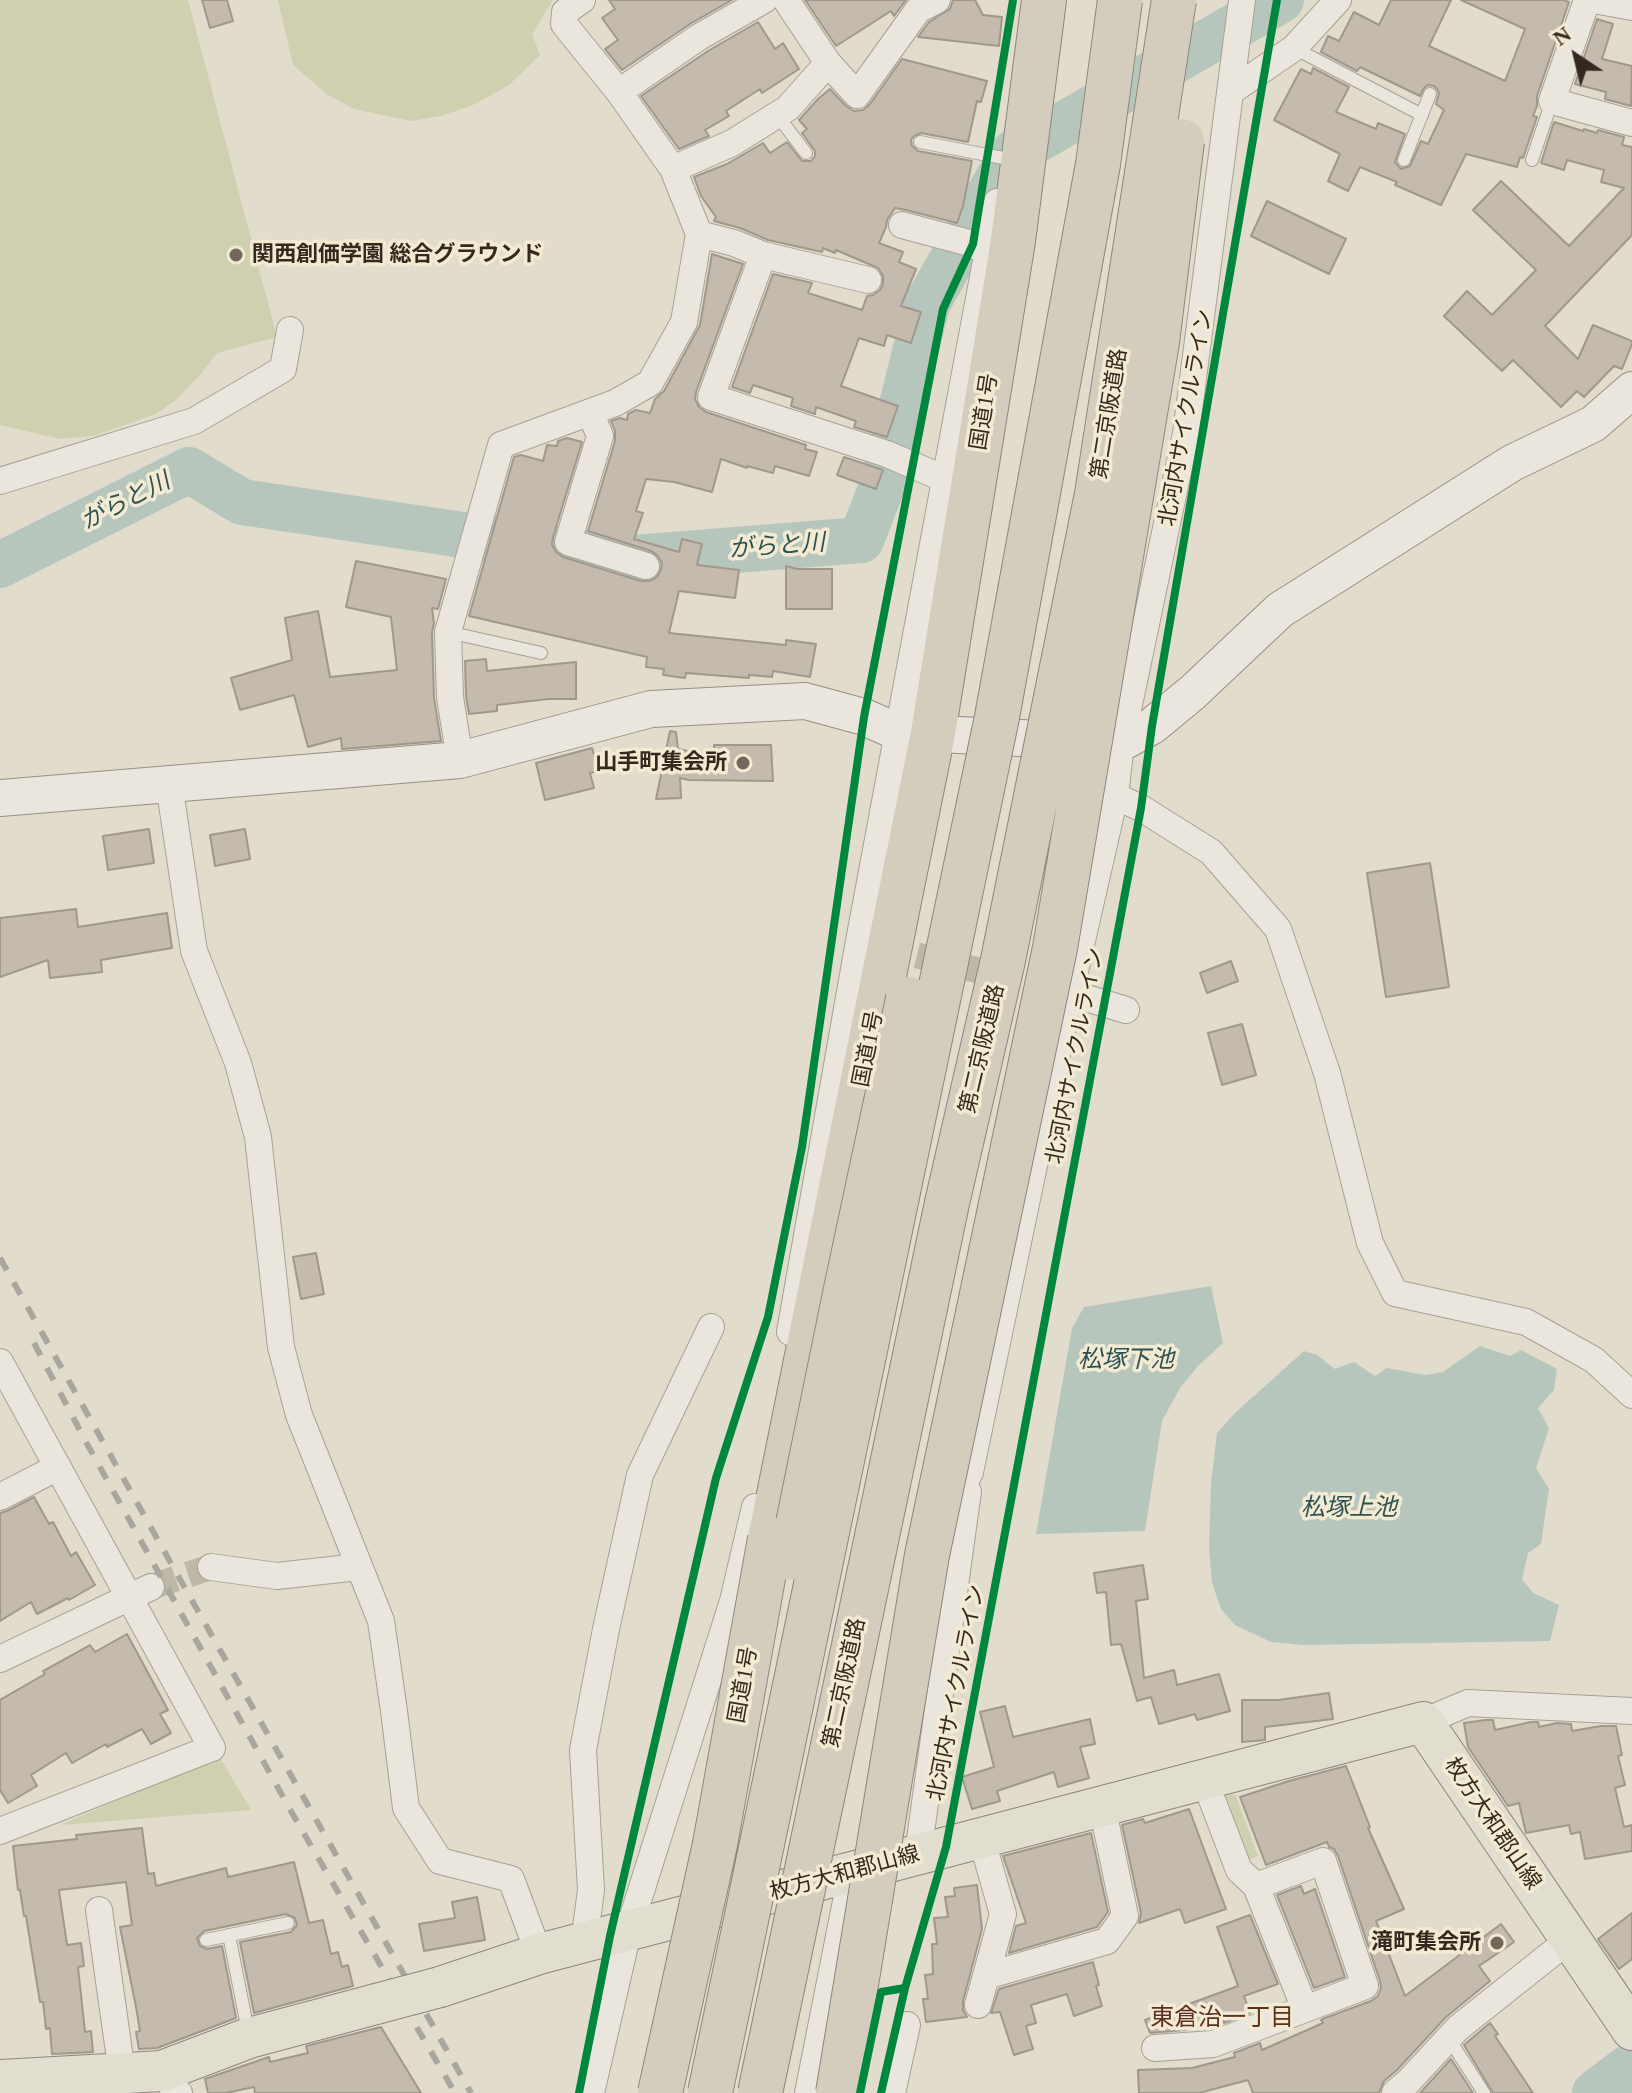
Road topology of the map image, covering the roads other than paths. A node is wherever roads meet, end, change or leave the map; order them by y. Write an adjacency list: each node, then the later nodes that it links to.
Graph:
1 (582, 0): 17 (street)
2 (764, 0): 17 (street)
3 (786, 0): 16 (street)
4 (937, 0): 16 (street)
5 (1025, 0): 26 (street)
6 (1044, 0): 32 (highway, 国道1号)
7 (1120, 0): 40 (highway, bridge)
8 (1174, 0): 44 (highway, 第二京阪道路, bridge)
9 (1200, 0): 59 (highway, bridge)
10 (1242, 0): 18 (street)
11 (1338, 0): 15 (street)
12 (1587, 0): 20 (street)
13 (1594, 0): 14 (street)
14 (1632, 7)
15 (1294, 48): 18 (street); 22 (lane)
16 (828, 63): 21 (street)
17 (619, 92): 29 (street)
18 (1230, 92): 46 (street)
19 (1430, 94): 22 (lane)
20 (1552, 101): 23 (street); 28 (lane)
21 (777, 115): 25 (lane); 29 (street)
22 (1422, 115): 27 (lane)
23 (1632, 123)
24 (920, 142): 26 (lane)
25 (806, 153)
26 (1003, 158): 32 (street)
27 (1404, 160)
28 (1532, 160)
29 (673, 169): 31 (street)
30 (902, 225): 32 (street)
31 (699, 234): 33 (street); 37 (street)
32 (1000, 247): 38 (street); 45 (highway, 国道1号)
33 (763, 255): 34 (street); 38 (street)
34 (868, 280)
35 (290, 330): 39 (street)
36 (1632, 390): 46 (street)
37 (590, 412): 41 (street); 42 (street)
38 (945, 479): 45 (street)
39 (0, 481)
40 (1041, 482): 96 (highway, bridge); 97 (highway, bridge)
41 (646, 566)
42 (448, 632): 43 (lane); 47 (street)
43 (541, 653)
44 (1051, 723): 98 (highway, 第二京阪道路, bridge); 100 (highway, bridge)
45 (915, 732): 46 (street); 47 (street); 63 (street); 71 (highway, 国道1号, bridge)
46 (1121, 743): 49 (street)
47 (460, 760): 48 (street)
48 (169, 784): 50 (street); 61 (street)
49 (1115, 796): 51 (street); 55 (street)
50 (0, 798)
51 (1070, 993): 52 (street); 57 (street)
52 (1126, 1010)
53 (711, 1327): 81 (street)
54 (0, 1362): 56 (street)
55 (1632, 1395)
56 (58, 1467): 58 (street); 62 (street)
57 (970, 1472): 59 (street); 72 (street)
58 (0, 1497)
59 (927, 1555): 101 (highway, bridge)
60 (211, 1567): 61 (street)
61 (358, 1567): 82 (street)
62 (140, 1592): 64 (street); 69 (street)
63 (733, 1601): 71 (street); 77 (street)
64 (0, 1659)
65 (1632, 1711): 66 (street)
66 (1423, 1722): 67 (main road, 枚方大和郡山線); 79 (main road, 枚方大和郡山線)
67 (1204, 1779): 68 (main road, 枚方大和郡山線); 74 (street)
68 (1102, 1806): 70 (main road, 枚方大和郡山線); 83 (street)
69 (0, 1831)
70 (981, 1837): 72 (main road, 枚方大和郡山線); 83 (street)
71 (715, 1844): 95 (highway, 国道1号, bridge)
72 (918, 1854): 73 (main road, 枚方大和郡山線)
73 (852, 1871): 77 (main road, 枚方大和郡山線); 99 (street)
74 (1256, 1886): 85 (street); 85 (street)
75 (99, 1910): 91 (street)
76 (288, 1923): 78 (lane)
77 (628, 1932): 81 (main road, 枚方大和郡山線); 94 (street)
78 (229, 1935): 80 (lane); 88 (lane)
79 (1570, 1939): 87 (main road, 枚方大和郡山線); 89 (street)
80 (206, 1940)
81 (584, 1943): 82 (main road, 枚方大和郡山線)
82 (539, 1954): 88 (main road, 枚方大和郡山線, bridge)
83 (986, 1976): 84 (street)
84 (978, 2005)
85 (1305, 2009): 90 (street)
86 (907, 2025): 102 (street)
87 (1632, 2030)
88 (249, 2038): 93 (main road, 枚方大和郡山線)
89 (1449, 2039): 103 (street); 104 (lane)
90 (1155, 2048)
91 (122, 2073): 92 (main road, 枚方大和郡山線); 93 (main road, 枚方大和郡山線)
92 (0, 2080)
93 (170, 2082)
94 (591, 2093)
95 (660, 2093)
96 (679, 2093)
97 (710, 2093)
98 (760, 2093)
99 (808, 2093)
100 (814, 2093)
101 (838, 2093)
102 (892, 2093)
103 (1395, 2093)
104 (1484, 2093)

